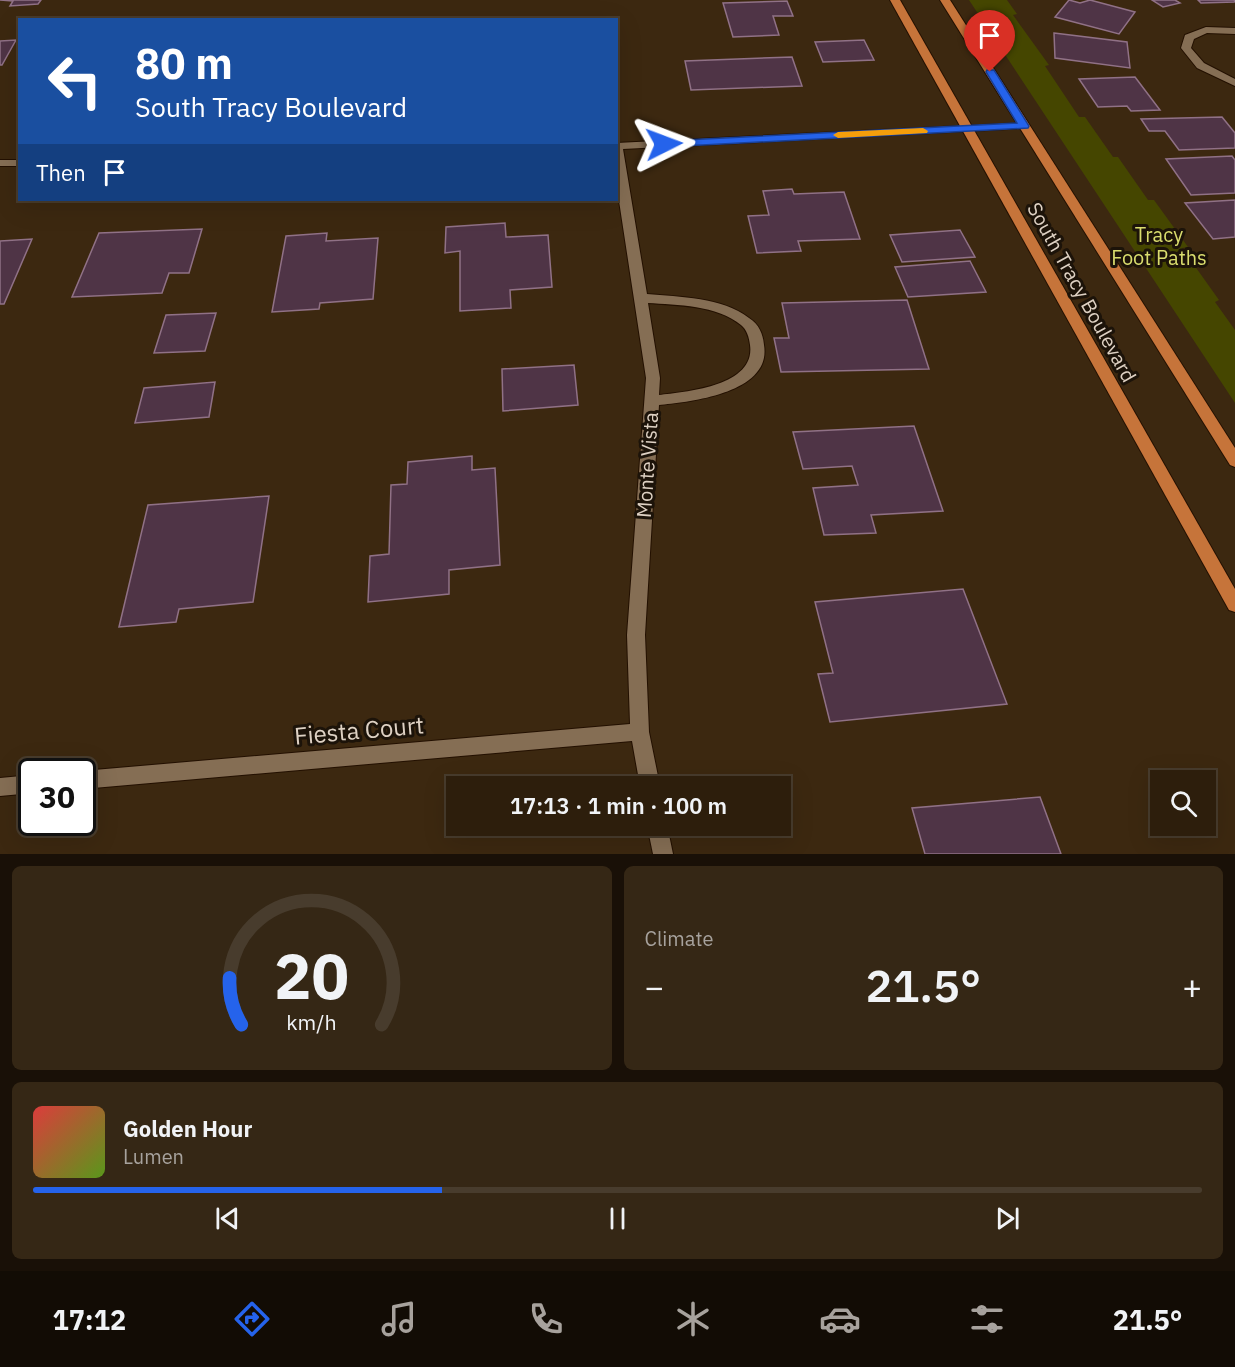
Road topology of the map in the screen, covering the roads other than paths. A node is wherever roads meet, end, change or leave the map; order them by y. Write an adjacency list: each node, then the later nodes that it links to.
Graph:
1 (895, 0): 6 (main road, South Tracy Boulevard)
2 (945, 0): 5 (main road, South Tracy Boulevard)
3 (1235, 31): 4 (street)
4 (1235, 83)
5 (1024, 126): 6 (street); 13 (main road, South Tracy Boulevard)
6 (968, 129): 7 (street); 14 (main road, South Tracy Boulevard)
7 (618, 146)
8 (618, 153): 11 (street, Monte Vista)
9 (0, 163): 10 (street)
10 (18, 163)
11 (640, 298): 12 (street, Monte Vista); 12 (street)
12 (651, 401): 15 (street, Monte Vista)
13 (1235, 460)
14 (1235, 604)
15 (640, 732): 16 (street, Monte Vista); 17 (street, Fiesta Court)
16 (648, 776)
17 (96, 779)
18 (18, 785): 19 (street)
19 (0, 787)
20 (659, 836): 21 (street)
21 (663, 854)

